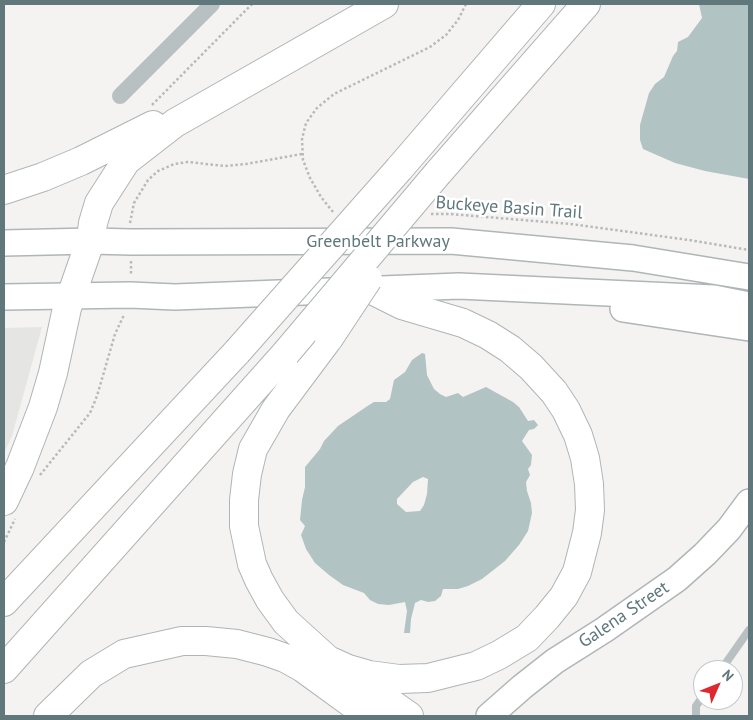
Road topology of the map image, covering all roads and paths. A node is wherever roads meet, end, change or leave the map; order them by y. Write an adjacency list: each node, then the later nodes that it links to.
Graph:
1 (212, 4): 7 (street)
2 (384, 4): 6 (highway)
3 (466, 4): 8 (path)
4 (541, 4): 29 (highway, bridge)
5 (586, 4): 9 (highway)
6 (264, 71): 10 (highway); 13 (highway)
7 (120, 96)
8 (302, 154): 11 (path); 14 (path)
9 (438, 173): 31 (highway, bridge); 33 (highway, bridge)
10 (4, 190)
11 (337, 213)
12 (423, 214): 16 (path, Buckeye Basin Trail)
13 (90, 241): 14 (main road, Greenbelt Parkway); 15 (main road, Greenbelt Parkway); 21 (highway)
14 (131, 242): 17 (main road, Greenbelt Parkway); 20 (path)
15 (4, 243)
16 (749, 250)
17 (749, 277)
18 (459, 286): 19 (main road); 23 (main road); 24 (main road)
19 (368, 288): 20 (main road); 31 (highway)
20 (130, 294): 21 (main road); 25 (path)
21 (72, 296): 22 (main road); 27 (highway)
22 (4, 297)
23 (749, 305)
24 (749, 328)
25 (38, 477)
26 (749, 502): 37 (main road, Galena Street)
27 (10, 508): 28 (path)
28 (4, 542)
29 (4, 602)
30 (749, 630): 32 (lane)
31 (328, 660): 36 (highway)
32 (728, 660)
33 (4, 669)
34 (54, 710): 35 (highway)
35 (369, 716)
36 (409, 716)
37 (489, 716)

